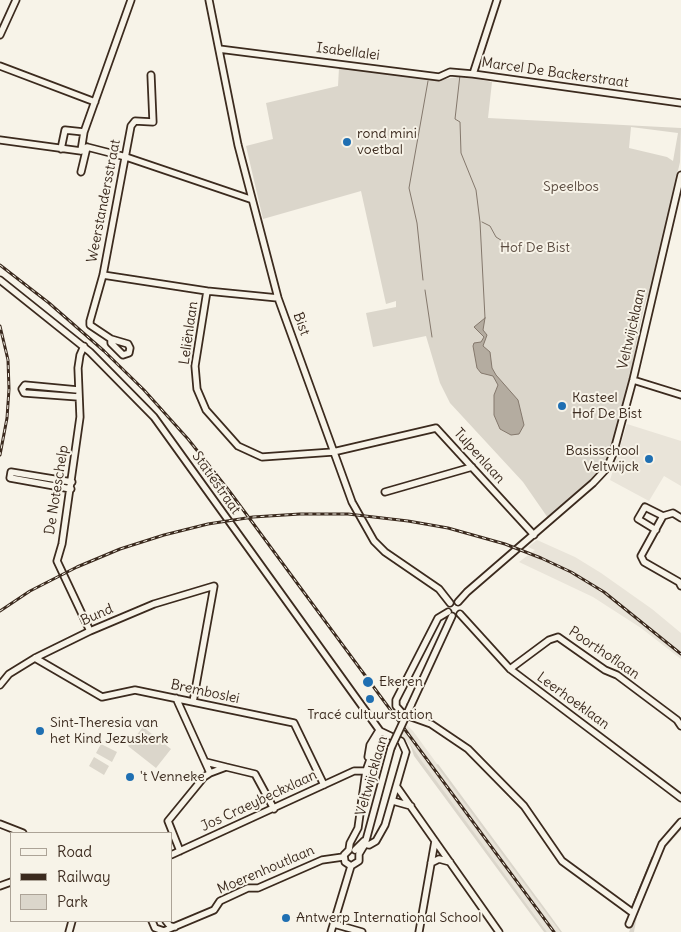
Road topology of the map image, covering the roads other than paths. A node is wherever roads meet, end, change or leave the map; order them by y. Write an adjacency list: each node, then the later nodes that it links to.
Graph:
1 (16, 0): 5 (street)
2 (131, 0): 10 (street)
3 (209, 0): 6 (street, Bist)
4 (497, 0): 9 (street, Marcel De Backerstraat)
5 (0, 36)
6 (219, 48): 9 (street, Isabellalei); 21 (street, Bist)
7 (0, 66): 10 (street)
8 (151, 74): 17 (street, Weerstandersstraat)
9 (473, 74): 11 (street, Marcel De Backerstraat)
10 (95, 102): 12 (street)
11 (681, 103)
12 (84, 132): 15 (street); 16 (street)
13 (0, 140): 15 (street)
14 (87, 148): 16 (street); 17 (street); 18 (street)
15 (61, 149): 16 (street)
16 (81, 151)
17 (126, 157): 21 (street); 22 (street, Weerstandersstraat)
18 (82, 172)
19 (681, 175): 20 (street, Veltwijcklaan)
20 (680, 186): 28 (street, Veltwijcklaan)
21 (250, 199): 25 (street, Bist)
22 (103, 275): 24 (street); 26 (street, Weerstandersstraat)
23 (0, 280): 27 (street, Statiestraat)
24 (207, 291): 25 (street); 31 (street, Leliënlaan)
25 (278, 298): 31 (street, Bist)
26 (111, 339)
27 (84, 346): 29 (street, De Noteschelp); 53 (street, Statiestraat)
28 (633, 380): 30 (street); 38 (street, Veltwijcklaan)
29 (78, 394): 29 (street); 33 (street, De Noteschelp)
30 (681, 395)
31 (333, 452): 32 (street, Tulpenlaan); 41 (street, Bist)
32 (472, 467): 34 (street); 38 (street, Tulpenlaan)
33 (71, 486): 33 (street); 44 (street, De Noteschelp)
34 (384, 492)
35 (663, 516): 36 (street); 37 (street); 37 (street)
36 (681, 518)
37 (656, 530): 39 (street)
38 (534, 535): 40 (street, Veltwijcklaan)
39 (680, 582)
40 (458, 602): 41 (street); 43 (street)
41 (450, 603): 42 (street)
42 (450, 614): 43 (street); 68 (street, Veltwijcklaan, bridge); 78 (street)
43 (460, 614): 48 (street, Leerhoeklaan)
44 (90, 631): 45 (street, Bund); 51 (street, Bund)
45 (46, 653): 46 (street, Bund); 47 (street)
46 (35, 658): 47 (street, Bremboslei); 49 (street, Bund)
47 (52, 668): 50 (street, Bremboslei)
48 (510, 669): 52 (street, Poorthoflaan); 61 (street, Leerhoeklaan)
49 (0, 685)
50 (176, 698): 51 (street, Bremboslei); 54 (street)
51 (192, 702): 59 (street, Bremboslei)
52 (681, 726)
53 (380, 730): 57 (street, Veltwijcklaan); 60 (street)
54 (206, 762): 55 (street); 58 (street)
55 (226, 767): 58 (street); 64 (street)
56 (358, 771): 57 (street, Veltwijcklaan); 59 (street, Jos Craeybeckxlaan)
57 (366, 771): 72 (street, Veltwijcklaan)
58 (210, 773): 71 (street)
59 (324, 785): 64 (street, Jos Craeybeckxlaan)
60 (397, 787): 62 (street); 63 (street)
61 (681, 798)
62 (393, 801): 63 (street); 70 (street)
63 (411, 806): 69 (street)
64 (274, 809): 71 (street, Jos Craeybeckxlaan)
65 (681, 822): 78 (street)
66 (0, 824): 67 (street)
67 (20, 832)
68 (368, 835): 70 (street, Veltwijcklaan); 72 (street, Veltwijcklaan)
69 (435, 841): 75 (street); 76 (street)
70 (365, 844): 72 (street, Veltwijcklaan)
71 (180, 851): 73 (street, Jos Craeybeckxlaan)
72 (354, 851): 74 (street, Veltwijcklaan); 77 (street, Veltwijcklaan)
73 (172, 855)
74 (343, 857): 77 (street); 83 (street, Moerenhoutlaan)
75 (450, 862): 76 (street); 87 (street)
76 (431, 863): 86 (street)
77 (351, 866): 81 (street, Veltwijcklaan)
78 (633, 913): 82 (street)
79 (153, 922): 83 (street)
80 (167, 922): 83 (street)
81 (334, 924): 84 (street, Veltwijcklaan); 85 (street)
82 (629, 924)
83 (175, 927)
84 (331, 932)
85 (362, 932)
86 (419, 932)
87 (499, 932)

